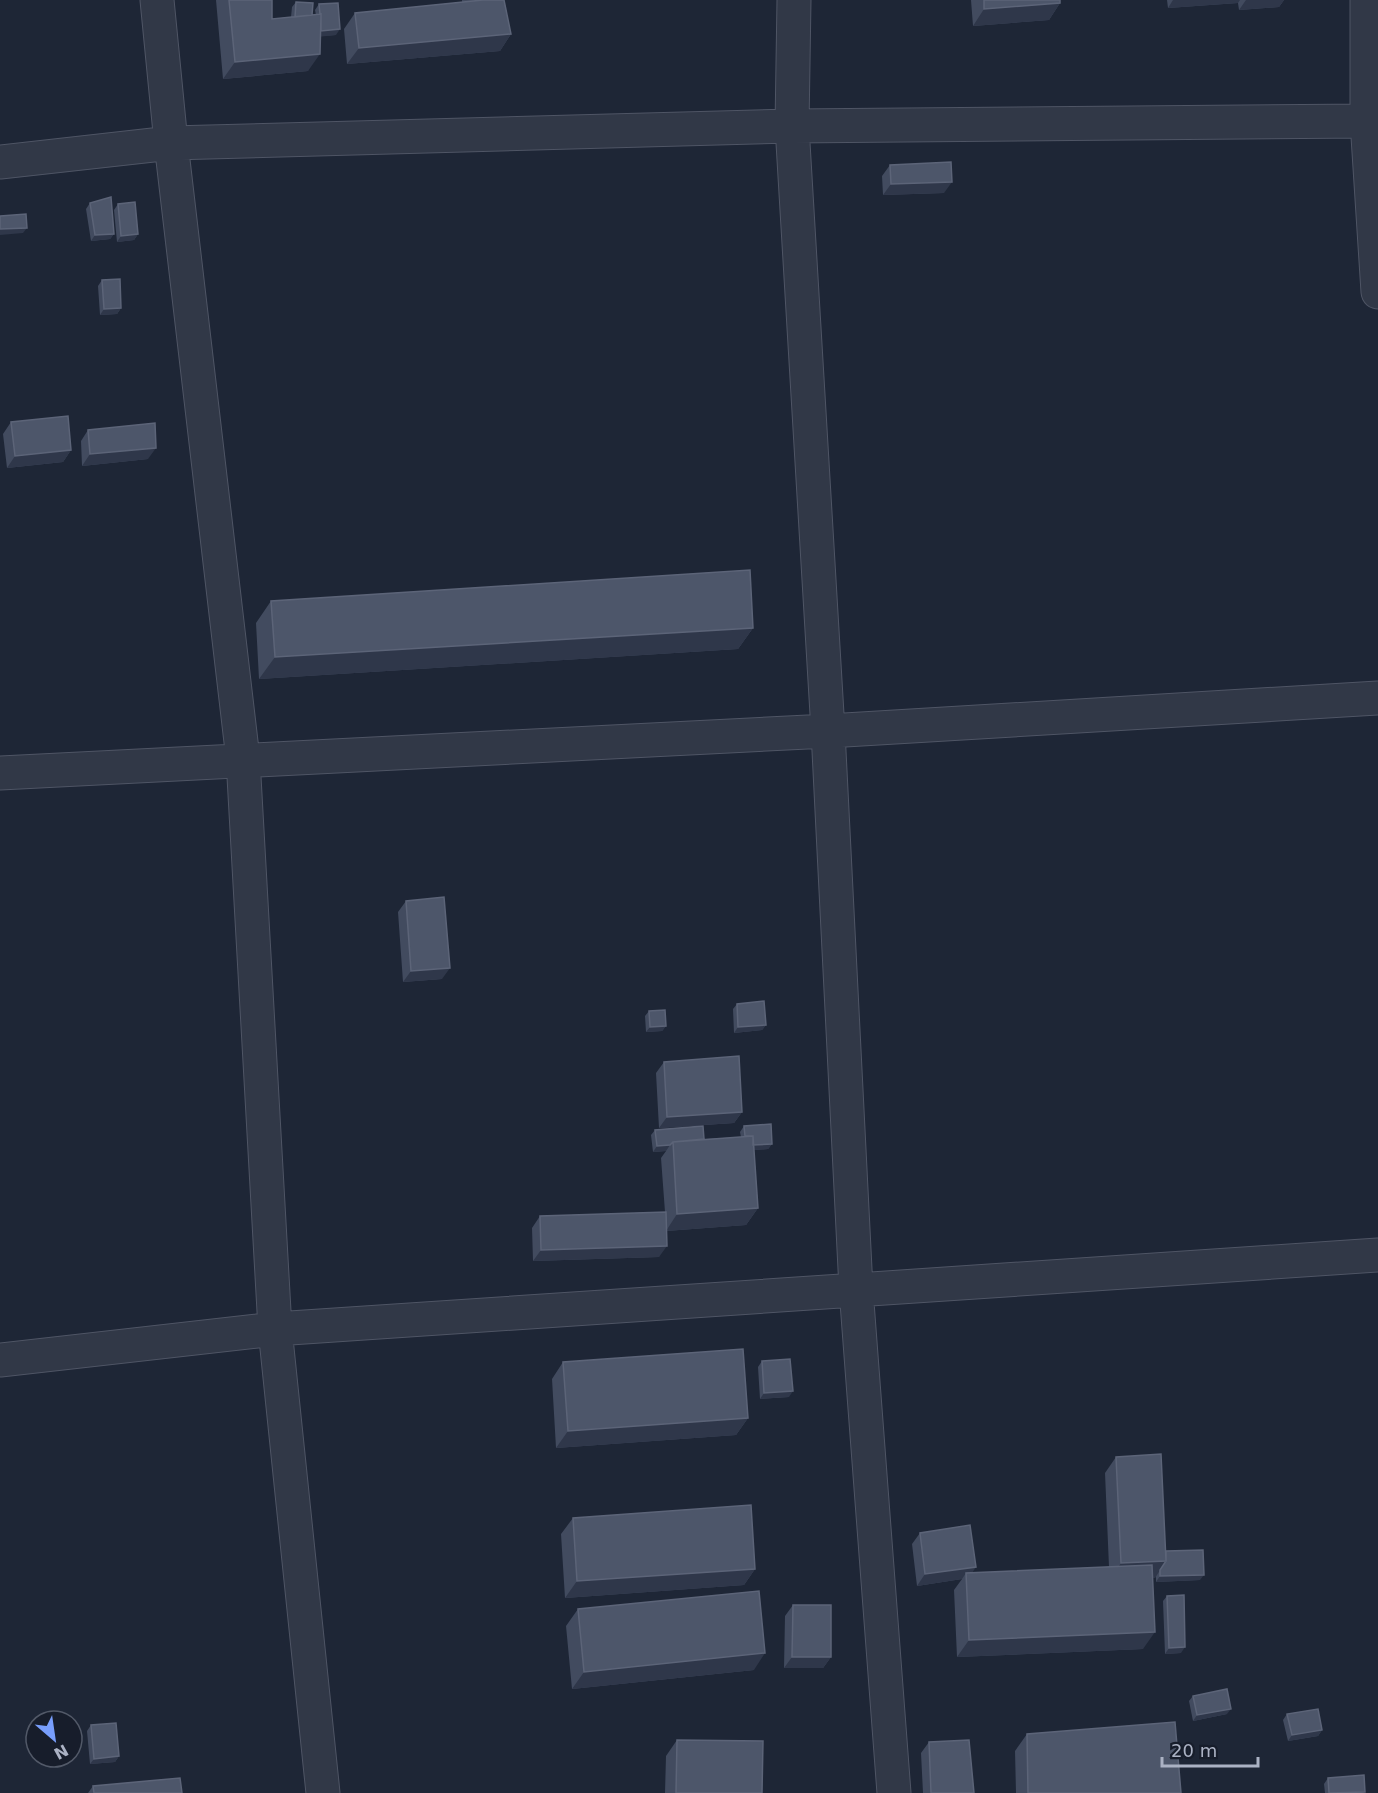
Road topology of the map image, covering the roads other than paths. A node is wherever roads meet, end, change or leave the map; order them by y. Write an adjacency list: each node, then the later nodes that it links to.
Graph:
1 (157, 0): 6 (street)
2 (794, 0): 5 (street)
3 (1367, 0): 4 (street)
4 (1367, 121): 5 (street); 8 (street)
5 (792, 126): 6 (street); 10 (street)
6 (171, 143): 7 (street); 11 (street)
7 (0, 162)
8 (1378, 292)
9 (1378, 698): 10 (street)
10 (828, 731): 11 (street); 14 (street)
11 (243, 759): 12 (street); 15 (street)
12 (0, 773)
13 (1378, 1255): 14 (street)
14 (856, 1289): 15 (street); 18 (street)
15 (275, 1329): 16 (street); 17 (street)
16 (0, 1360)
17 (322, 1793)
18 (894, 1793)

